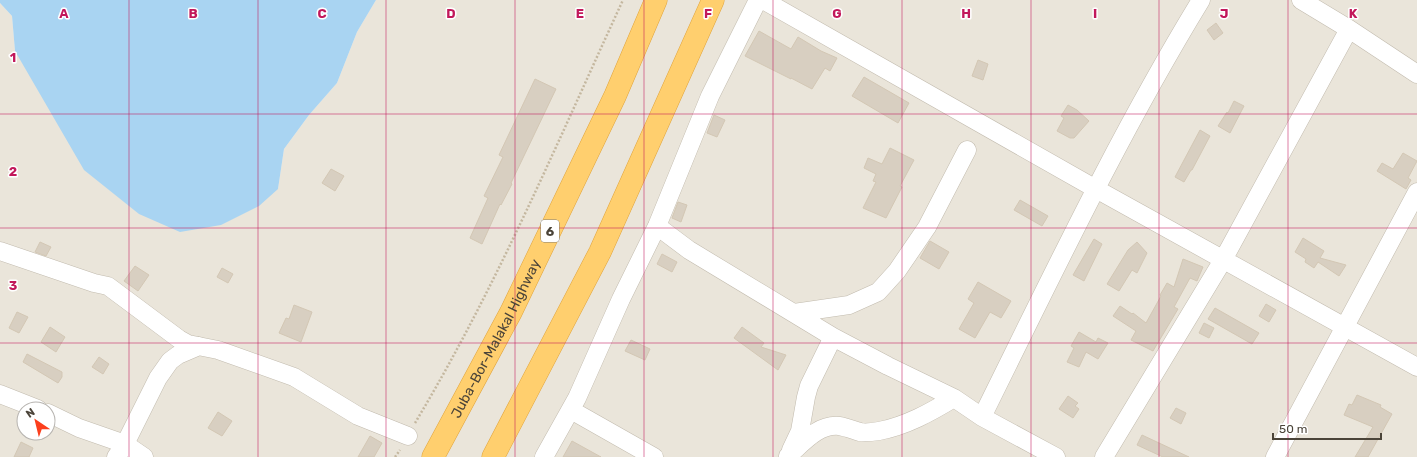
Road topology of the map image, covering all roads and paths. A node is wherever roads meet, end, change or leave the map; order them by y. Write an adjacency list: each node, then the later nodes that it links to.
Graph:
1 (622, 0): 27 (path)
2 (656, 0): 31 (highway, Juba-Bor-Malakal Highway / 6)
3 (713, 0): 32 (highway)
4 (758, 0): 13 (street)
5 (764, 0): 11 (street)
6 (1201, 0): 11 (street)
7 (1301, 0): 8 (street)
8 (1349, 29): 9 (street); 15 (street)
9 (1417, 74)
10 (967, 150): 16 (street)
11 (1096, 189): 15 (street); 26 (street)
12 (1417, 192): 17 (street)
13 (657, 226): 16 (street); 24 (street)
14 (1, 254): 19 (street)
15 (1223, 260): 17 (street); 37 (street)
16 (794, 313): 18 (street)
17 (1345, 327): 20 (street); 38 (street)
18 (833, 337): 22 (street); 35 (street)
19 (199, 346): 27 (street); 28 (street)
20 (1417, 367)
21 (0, 394): 23 (street)
22 (954, 398): 26 (street); 35 (street)
23 (18, 401)
24 (571, 410): 33 (street); 34 (street)
25 (56, 417): 28 (street)
26 (982, 417): 36 (street)
27 (408, 436): 30 (path)
28 (120, 451): 29 (street)
29 (144, 457)
30 (395, 457)
31 (433, 457)
32 (493, 457)
33 (544, 457)
34 (654, 457)
35 (788, 457)
36 (1056, 457)
37 (1104, 457)
38 (1274, 457)

